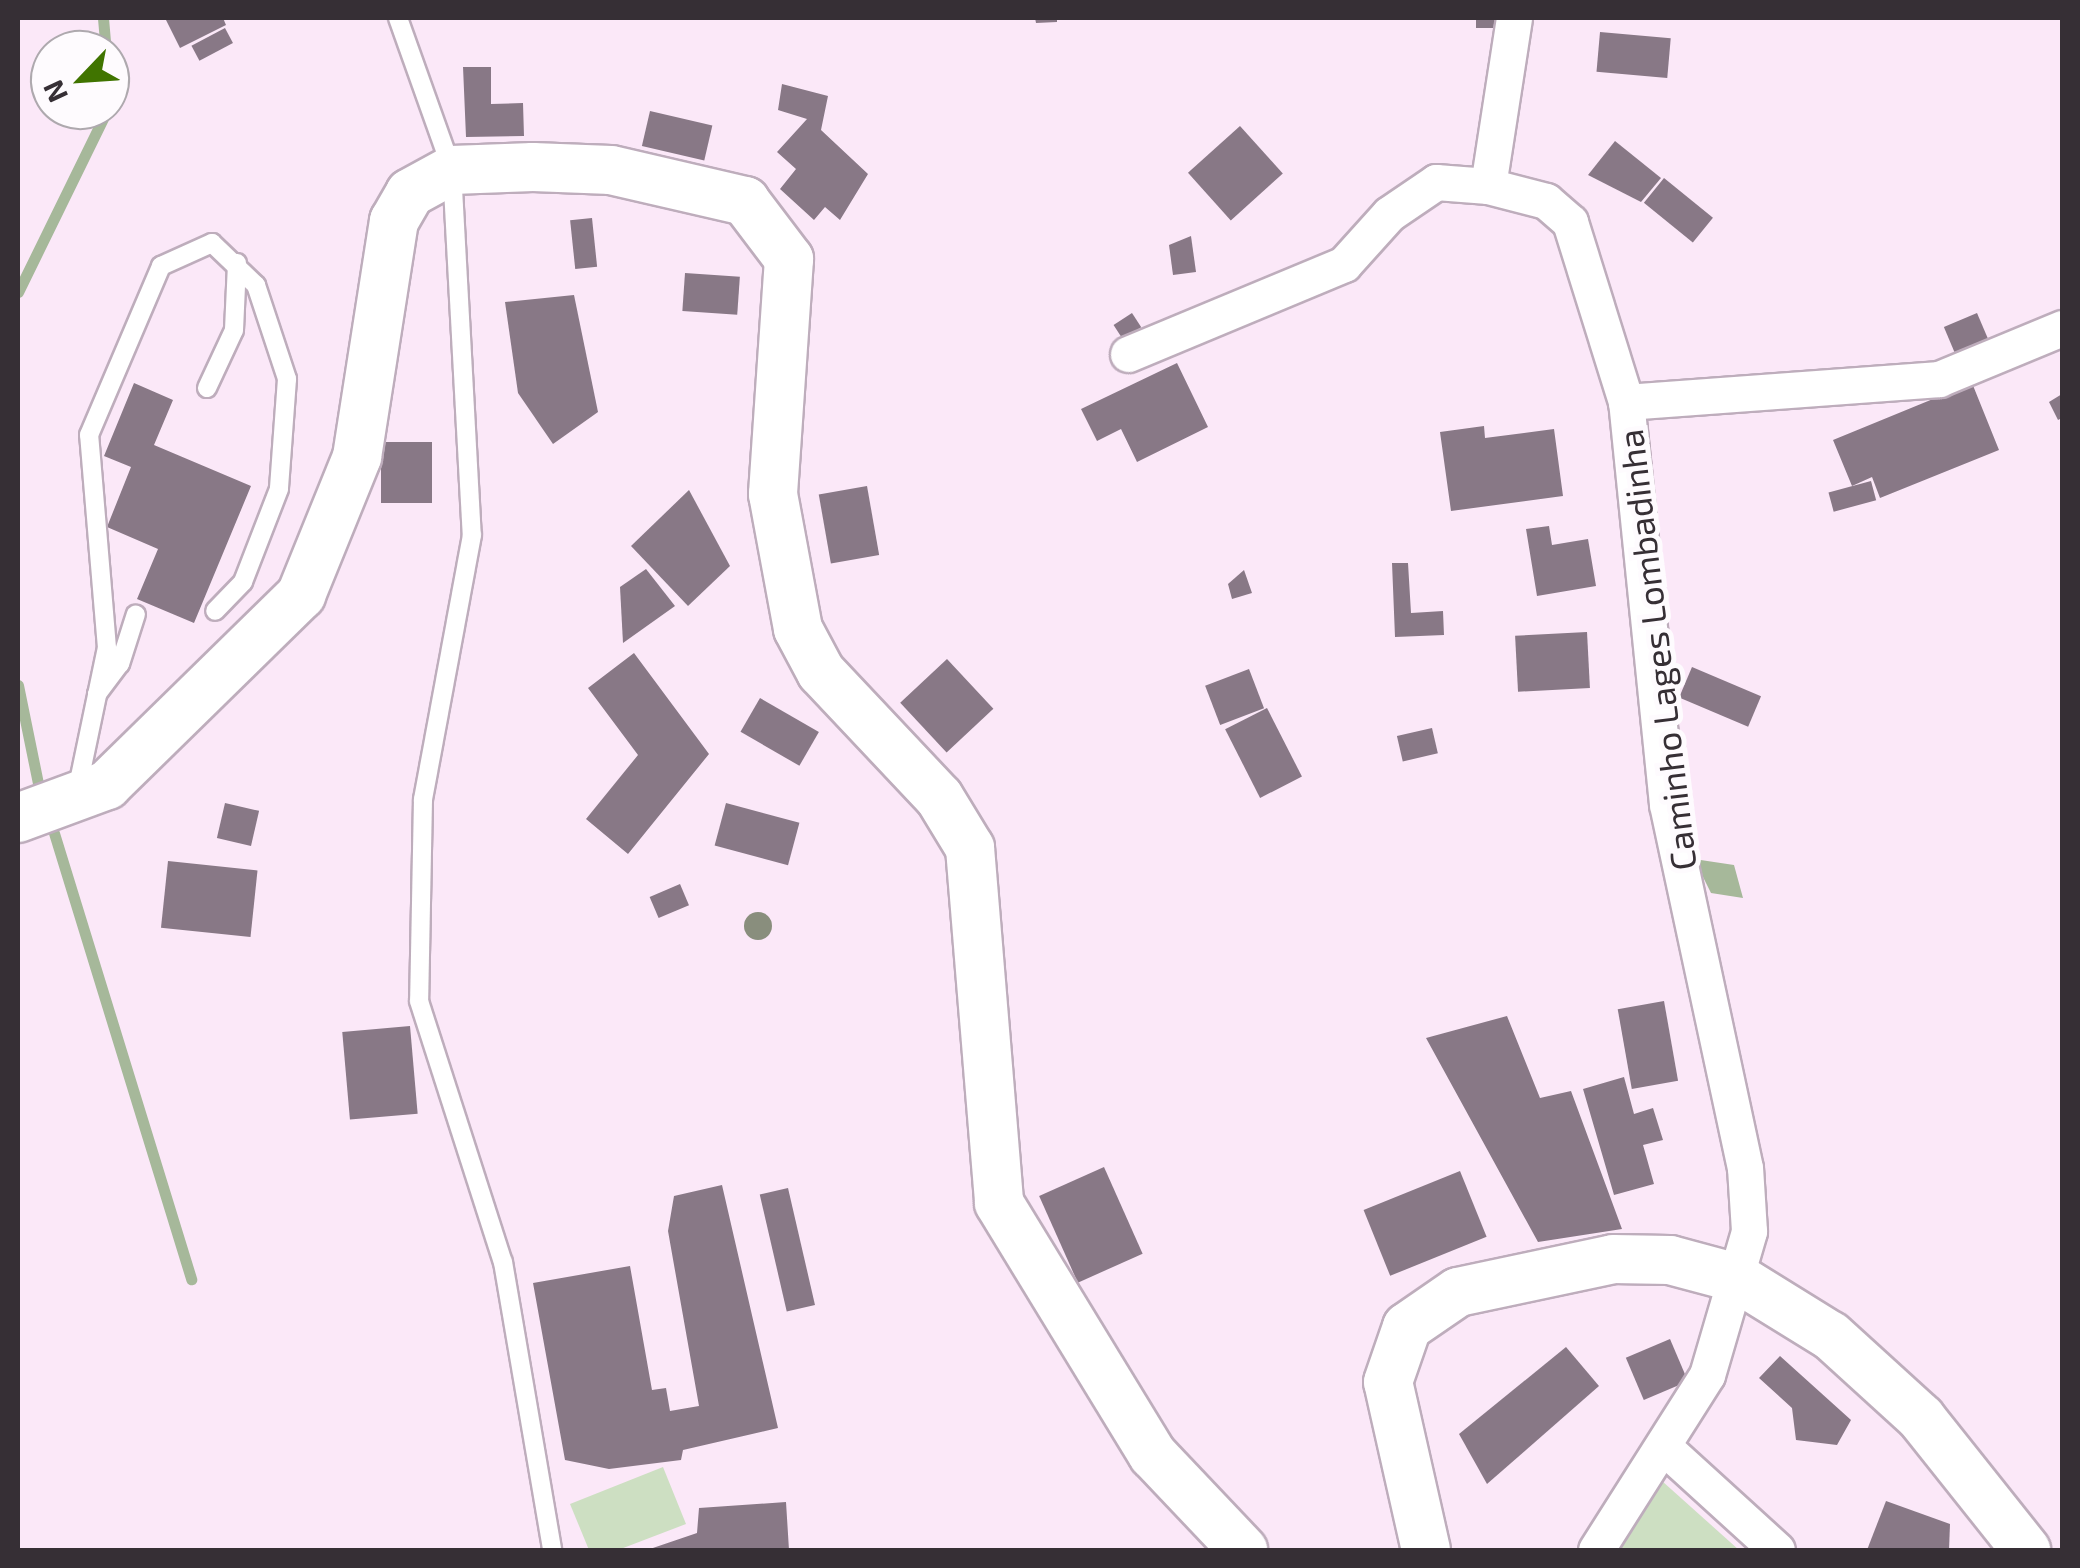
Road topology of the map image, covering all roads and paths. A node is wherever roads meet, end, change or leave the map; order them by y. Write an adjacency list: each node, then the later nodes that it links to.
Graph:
1 (398, 18): 3 (lane)
2 (1514, 18): 4 (street)
3 (452, 170): 13 (main road); 17 (lane); 18 (main road)
4 (1488, 186): 7 (street); 9 (street)
5 (236, 258): 8 (lane); 10 (lane); 12 (lane)
6 (2062, 328): 9 (street, Caminho Lages Lombadinha)
7 (1128, 354)
8 (206, 388)
9 (1626, 402): 15 (street, Caminho Lages Lombadinha)
10 (215, 611)
11 (136, 614): 12 (lane)
12 (96, 694): 13 (lane)
13 (70, 803): 14 (main road)
14 (18, 818)
15 (1738, 1278): 16 (street, Caminho Lages Lombadinha); 19 (main road); 22 (main road)
16 (1666, 1449): 20 (street, Caminho Lages Lombadinha); 21 (street)
17 (552, 1550)
18 (1243, 1550)
19 (1426, 1550)
20 (1596, 1550)
21 (1778, 1550)
22 (2026, 1550)

